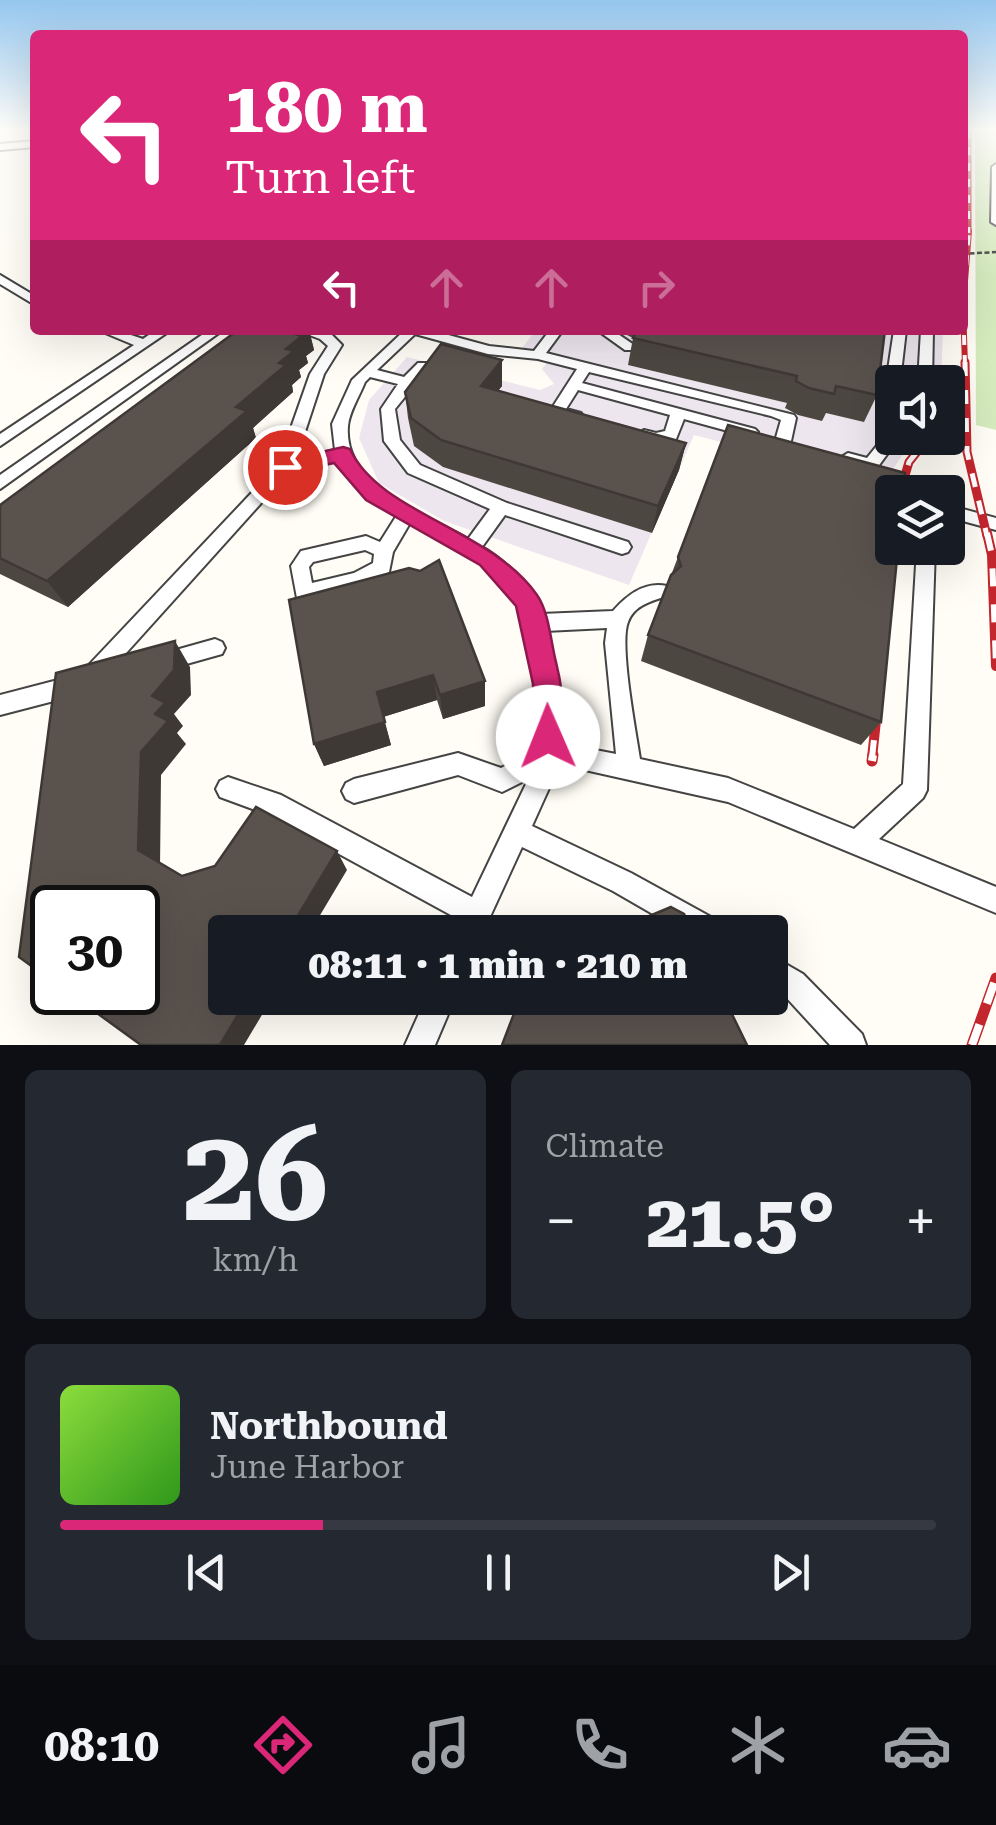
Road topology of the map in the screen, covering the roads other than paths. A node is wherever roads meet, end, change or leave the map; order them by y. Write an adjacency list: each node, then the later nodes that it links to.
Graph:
1 (996, 180): 2 (street)
2 (995, 217)
3 (0, 279): 4 (street)
4 (30, 297)
5 (118, 335): 16 (street)
6 (158, 335): 16 (street)
7 (193, 335): 27 (street)
8 (209, 335): 27 (street)
9 (329, 335): 37 (street)
10 (408, 335): 23 (street)
11 (432, 335): 18 (street)
12 (552, 335): 18 (street)
13 (611, 335): 17 (street)
14 (899, 335): 19 (street)
15 (926, 335): 20 (street)
16 (144, 344): 31 (street)
17 (630, 347)
18 (538, 355): 22 (street)
19 (895, 365)
20 (925, 365)
21 (424, 366): 24 (street)
22 (585, 366): 25 (street); 32 (street)
23 (368, 372): 24 (street); 34 (street)
24 (407, 382): 40 (street)
25 (574, 385): 26 (street); 28 (street)
26 (678, 414): 30 (street); 32 (street)
27 (88, 415): 29 (street); 38 (street); 39 (street)
28 (590, 420)
29 (121, 428)
30 (623, 429)
31 (3, 436)
32 (783, 441): 33 (street)
33 (800, 446)
34 (343, 454): 37 (street); 41 (street)
35 (836, 454): 36 (street)
36 (878, 455)
37 (285, 467): 52 (street)
38 (0, 469)
39 (0, 484)
40 (501, 507): 44 (street); 45 (street)
41 (407, 514): 45 (street); 46 (street)
42 (965, 516): 43 (street)
43 (996, 524)
44 (622, 548)
45 (470, 549): 50 (street)
46 (389, 561)
47 (925, 565): 59 (street)
48 (660, 592): 49 (street)
49 (618, 619): 50 (street); 55 (street)
50 (533, 623): 54 (street)
51 (215, 648): 52 (street)
52 (86, 682): 53 (street)
53 (0, 705)
54 (544, 757): 55 (street); 57 (street); 58 (street)
55 (629, 769): 59 (street)
56 (228, 789): 61 (street)
57 (354, 792)
58 (516, 831): 62 (street); 63 (street)
59 (857, 843): 60 (street)
60 (996, 900)
61 (459, 915)
62 (478, 915)
63 (680, 915)
64 (788, 980): 67 (street)
65 (433, 1015): 66 (street)
66 (420, 1045)
67 (851, 1045)

